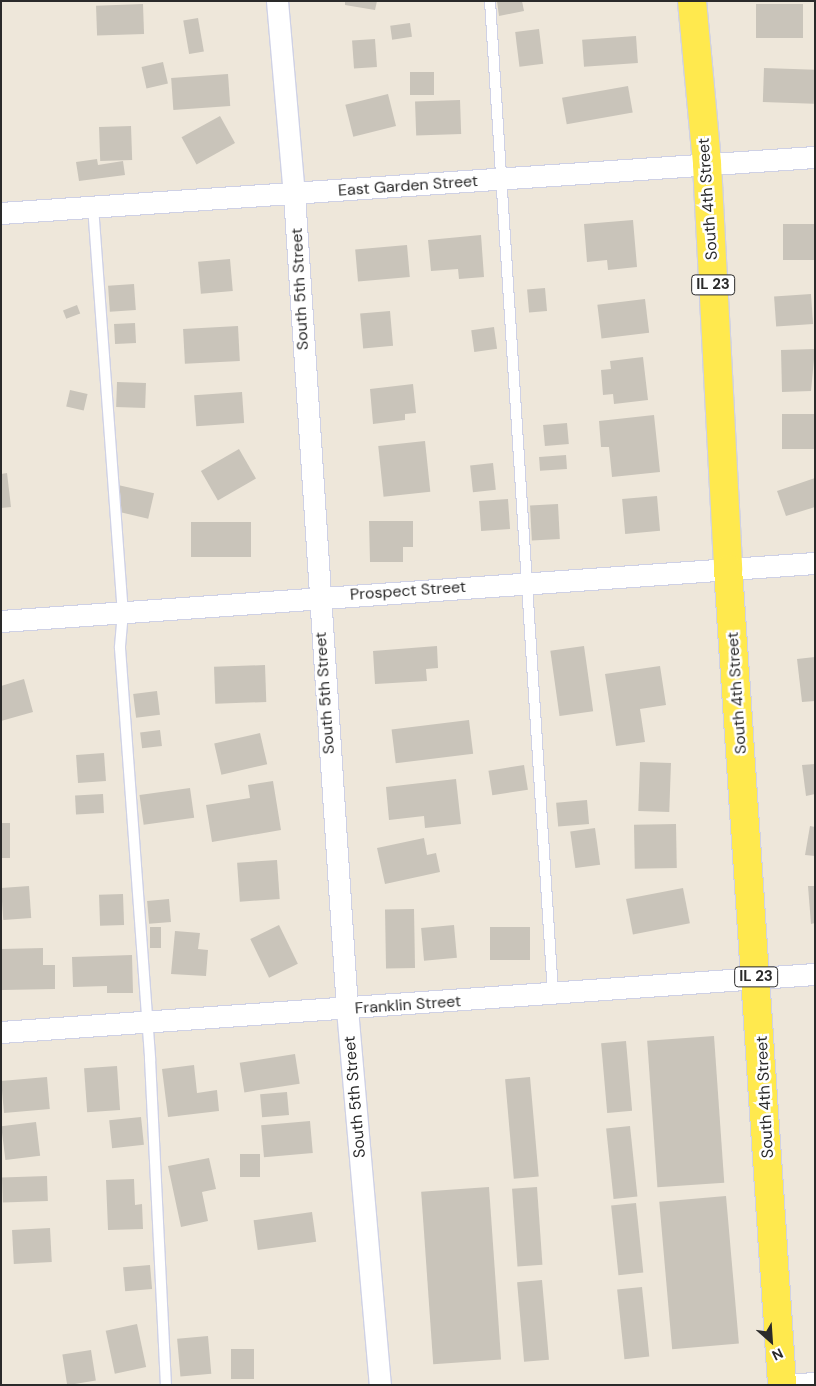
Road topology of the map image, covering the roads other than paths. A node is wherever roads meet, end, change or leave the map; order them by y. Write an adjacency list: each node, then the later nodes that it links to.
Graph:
1 (277, 1): 7 (street, South 5th Street)
2 (490, 1): 6 (lane)
3 (692, 1): 5 (main road, South 4th Street / IL 23)
4 (815, 157): 5 (street, East Garden Street)
5 (707, 164): 6 (street, East Garden Street); 11 (main road, South 4th Street / IL 23)
6 (501, 179): 7 (street, East Garden Street); 12 (lane)
7 (294, 194): 8 (street, East Garden Street); 13 (street, South 5th Street)
8 (93, 206): 9 (street, East Garden Street); 14 (lane)
9 (1, 213)
10 (815, 563): 11 (street, Prospect Street)
11 (728, 569): 12 (street, Prospect Street); 17 (main road, South 4th Street / IL 23)
12 (528, 583): 13 (street, Prospect Street); 18 (lane)
13 (319, 597): 14 (street, Prospect Street); 19 (street, South 5th Street)
14 (123, 612): 15 (street, Prospect Street); 20 (lane)
15 (1, 621)
16 (815, 974): 17 (street, Franklin Street)
17 (756, 979): 18 (street, Franklin Street); 25 (main road, South 4th Street / IL 23)
18 (553, 994): 19 (street, Franklin Street)
19 (347, 1010): 20 (street, Franklin Street); 24 (street, South 5th Street)
20 (144, 1023): 21 (street, Franklin Street); 23 (lane)
21 (1, 1032)
22 (815, 1382): 25 (street)
23 (166, 1385)
24 (380, 1385)
25 (784, 1385)

